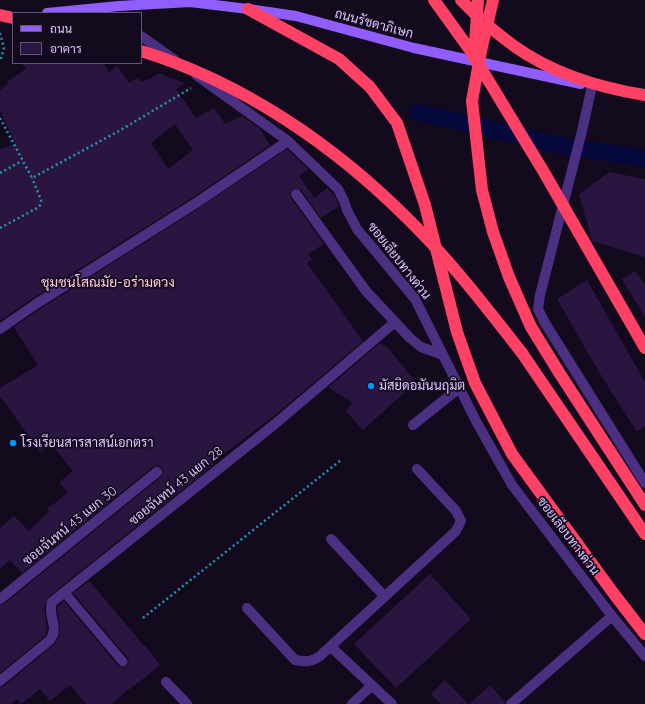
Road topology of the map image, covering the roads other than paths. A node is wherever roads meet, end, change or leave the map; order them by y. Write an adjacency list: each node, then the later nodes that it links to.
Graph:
1 (434, 0): 24 (highway, bridge)
2 (461, 0): 18 (highway, bridge)
3 (478, 0): 19 (highway, bridge)
4 (493, 0): 19 (highway, bridge)
5 (248, 9): 6 (main road, ถนนรัชดาภิเษก); 16 (main road, ถนนรัชดาภิเษก); 39 (highway)
6 (105, 10): 8 (main road, ถนนรัชดาภิเษก)
7 (0, 12): 9 (main road)
8 (66, 12)
9 (12, 14)
10 (0, 15): 11 (highway)
11 (12, 18)
12 (12, 18): 13 (main road)
13 (0, 23)
14 (142, 37): 20 (street, ซอยเลียบทางด่วน)
15 (142, 51): 32 (highway, bridge)
16 (592, 86): 17 (main road, ถนนรัชดาภิเษก); 30 (street)
17 (645, 91)
18 (645, 95)
19 (472, 101): 31 (highway)
20 (288, 141): 23 (street); 25 (street, ซอยเลียบทางด่วน)
21 (296, 194): 22 (street)
22 (395, 322): 25 (street); 34 (street, ซอยจันทน์ 43 แยก 28)
23 (0, 329)
24 (645, 348)
25 (444, 355): 26 (street, ซอยเลียบทางด่วน)
26 (459, 388): 27 (street); 38 (street, ซอยเลียบทางด่วน)
27 (413, 425)
28 (417, 468): 35 (street)
29 (157, 472): 36 (street, ซอยจันทน์ 43 แยก 30)
30 (645, 483)
31 (645, 505)
32 (645, 534)
33 (331, 539): 35 (street)
34 (65, 593): 42 (lane); 43 (street, ซอยจันทน์ 43 แยก 28)
35 (384, 596): 40 (street)
36 (0, 599)
37 (247, 608): 40 (street)
38 (612, 616): 41 (street, ซอยเลียบทางด่วน); 49 (street)
39 (645, 634)
40 (331, 646): 45 (street)
41 (645, 656)
42 (123, 662)
43 (0, 681)
44 (166, 682): 46 (street)
45 (372, 685): 47 (street); 48 (street)
46 (187, 704)
47 (352, 704)
48 (392, 704)
49 (511, 704)

